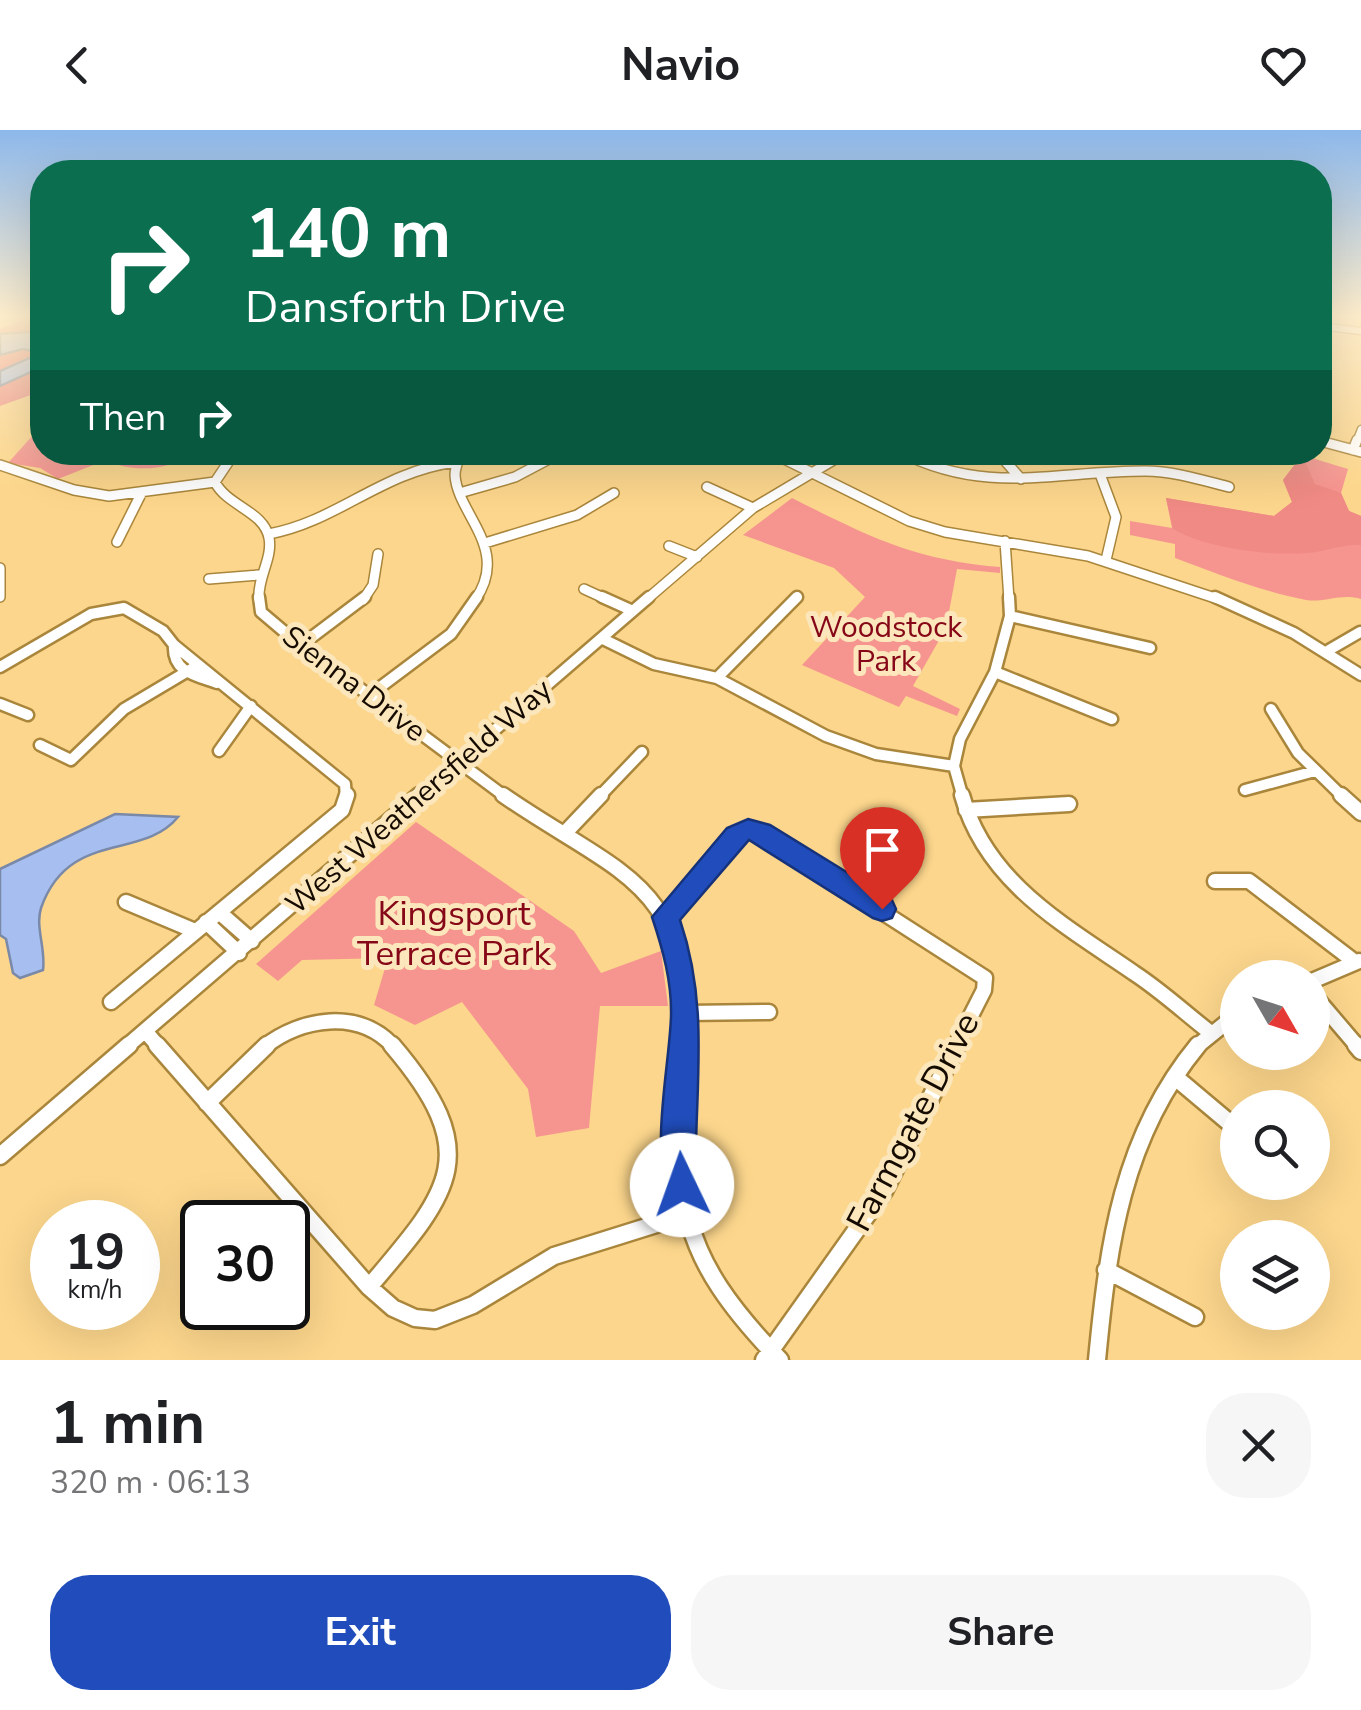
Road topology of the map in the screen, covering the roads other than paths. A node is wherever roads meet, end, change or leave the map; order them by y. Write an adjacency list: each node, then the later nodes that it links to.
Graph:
1 (1361, 429): 3 (street)
2 (1332, 444): 3 (street)
3 (1357, 451)
4 (0, 465): 23 (street)
5 (227, 465): 18 (street)
6 (426, 465): 25 (street)
7 (457, 465): 21 (street)
8 (538, 465): 21 (street)
9 (795, 465): 15 (street)
10 (822, 465): 15 (street, West Weathersfield Way)
11 (928, 465): 17 (street)
12 (1009, 465): 17 (street)
13 (1144, 465): 14 (street)
14 (1148, 471): 16 (street); 20 (street)
15 (808, 472): 24 (street, West Weathersfield Way); 26 (street)
16 (1100, 474): 17 (street); 32 (street)
17 (1021, 479)
18 (216, 482): 23 (street); 25 (street)
19 (707, 487): 24 (street)
20 (1228, 487)
21 (463, 492): 28 (street)
22 (614, 493): 28 (street)
23 (142, 494): 27 (street)
24 (754, 508): 31 (street, West Weathersfield Way)
25 (269, 534): 34 (street)
26 (1005, 540): 32 (street); 40 (street)
27 (117, 542)
28 (484, 543): 51 (street)
29 (670, 546): 31 (street)
30 (378, 554): 43 (street)
31 (696, 556): 39 (street, West Weathersfield Way)
32 (1106, 560): 45 (street)
33 (0, 568): 37 (street)
34 (258, 575): 35 (street); 43 (street, Sienna Drive)
35 (208, 579)
36 (584, 589): 39 (street)
37 (0, 597)
38 (797, 597): 50 (street)
39 (632, 611): 42 (street, West Weathersfield Way)
40 (1010, 616): 44 (street); 48 (street)
41 (1360, 632): 45 (street)
42 (602, 639): 50 (street); 60 (street, West Weathersfield Way)
43 (300, 646): 51 (street, Sienna Drive)
44 (1150, 648)
45 (1330, 650): 49 (street)
46 (0, 667): 47 (street)
47 (192, 668): 53 (street); 57 (street)
48 (996, 672): 56 (street); 61 (street)
49 (1361, 675)
50 (718, 678): 61 (street)
51 (371, 694): 60 (street, Sienna Drive)
52 (0, 704): 55 (street)
53 (251, 706): 58 (street); 71 (street)
54 (1271, 709): 62 (street)
55 (28, 715)
56 (1112, 719)
57 (40, 745)
58 (219, 751)
59 (642, 752): 67 (street)
60 (460, 763): 67 (street, Sienna Drive); 72 (street, West Weathersfield Way)
61 (954, 766): 65 (street)
62 (1315, 771): 63 (street); 66 (street)
63 (1245, 790)
64 (1069, 804): 65 (street)
65 (966, 810): 81 (street)
66 (1361, 814)
67 (564, 834): 70 (street, Sienna Drive)
68 (1214, 881): 74 (street)
69 (126, 902): 71 (street)
70 (666, 917): 78 (street); 92 (street, Farmgate Drive)
71 (207, 922): 72 (street); 73 (street); 76 (street)
72 (252, 941): 73 (street, West Weathersfield Way)
73 (239, 953): 82 (street, West Weathersfield Way)
74 (1358, 962): 75 (street)
75 (1330, 974)
76 (111, 1002)
77 (769, 1012): 78 (street)
78 (686, 1013): 88 (street)
79 (1330, 1014): 83 (street)
80 (1220, 1023): 81 (street)
81 (1207, 1030): 84 (street)
82 (146, 1032): 85 (street); 87 (street, West Weathersfield Way)
83 (1361, 1051)
84 (1174, 1077): 86 (street); 89 (street)
85 (207, 1103): 90 (street); 90 (street)
86 (1220, 1115)
87 (0, 1156)
88 (685, 1215): 90 (street); 92 (street)
89 (1106, 1270): 91 (street); 93 (street)
90 (369, 1287)
91 (1195, 1318)
92 (772, 1357)
93 (1096, 1360)

